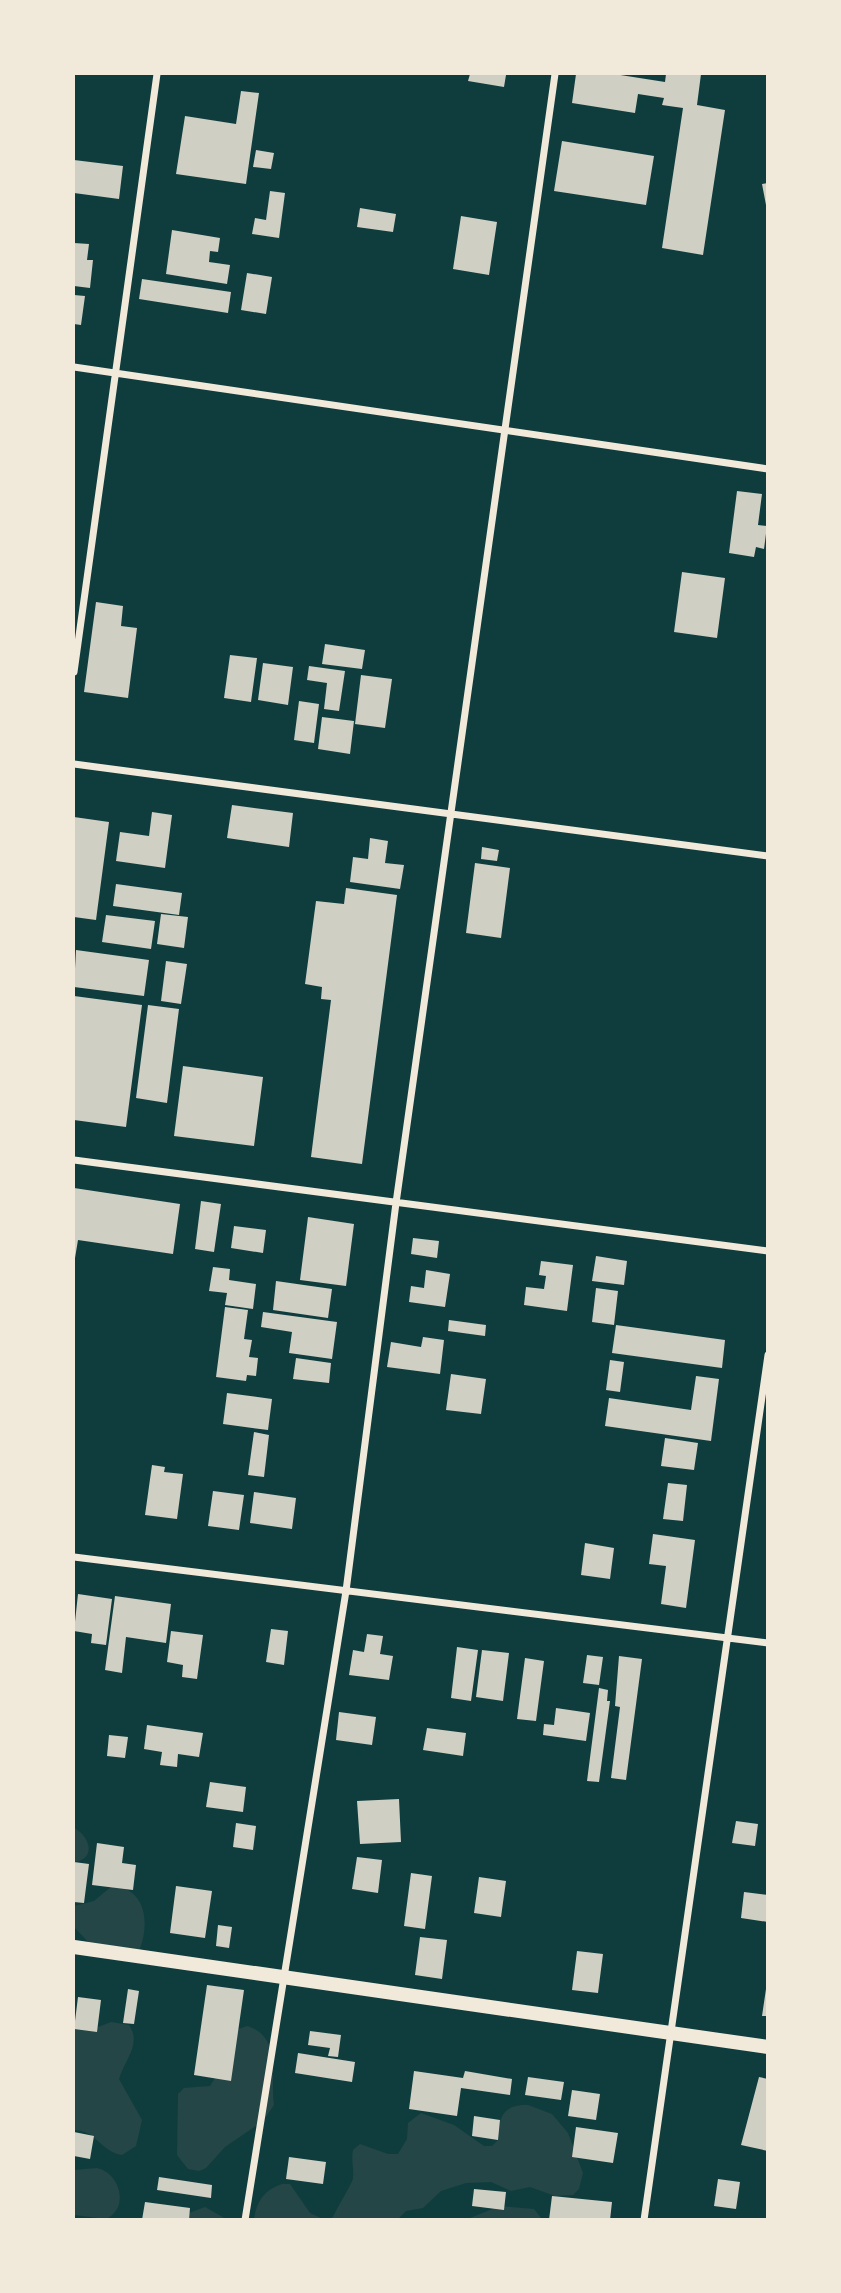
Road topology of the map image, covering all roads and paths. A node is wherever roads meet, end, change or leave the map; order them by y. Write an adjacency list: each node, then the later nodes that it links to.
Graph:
1 (157, 74): 4 (street)
2 (555, 74): 5 (street)
3 (74, 367): 4 (street)
4 (114, 373): 5 (street); 7 (street)
5 (507, 430): 6 (street); 9 (street)
6 (768, 469)
7 (74, 672)
8 (74, 764): 9 (street)
9 (450, 813): 10 (street); 12 (street)
10 (768, 856)
11 (74, 1160): 12 (street)
12 (396, 1203): 13 (street); 16 (street)
13 (768, 1251)
14 (768, 1355): 17 (street)
15 (74, 1557): 16 (street)
16 (346, 1591): 17 (street); 20 (street)
17 (728, 1637): 18 (street); 21 (street)
18 (768, 1643)
19 (74, 1947): 20 (main road)
20 (283, 1977): 21 (main road); 23 (street)
21 (670, 2033): 22 (main road); 24 (street)
22 (768, 2047)
23 (246, 2220)
24 (644, 2220)

